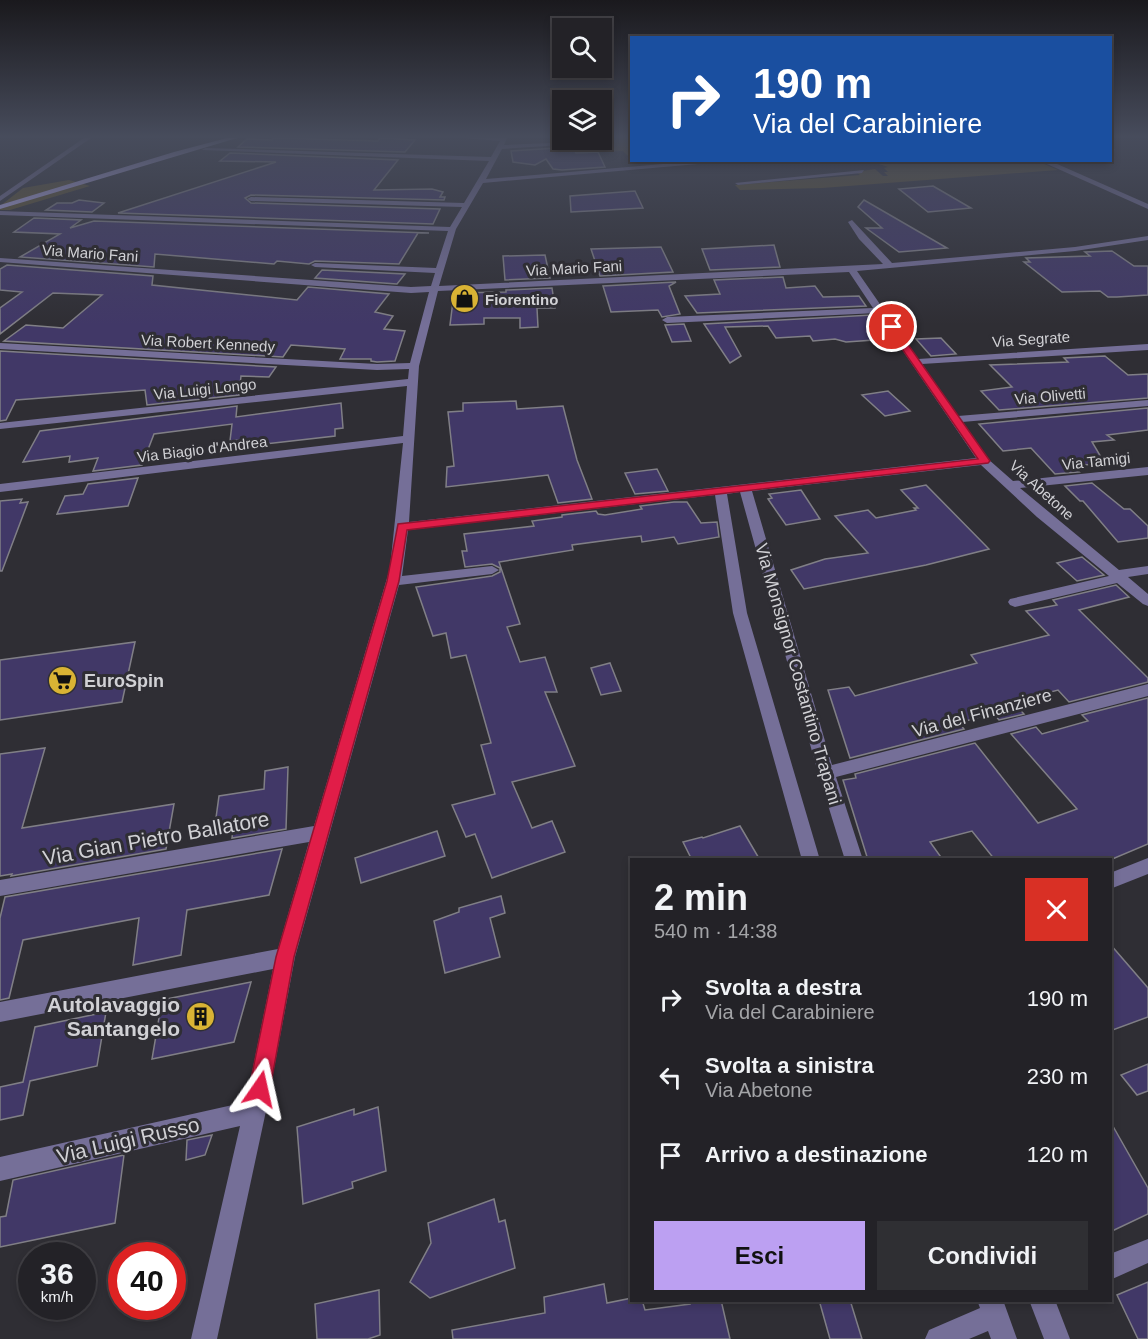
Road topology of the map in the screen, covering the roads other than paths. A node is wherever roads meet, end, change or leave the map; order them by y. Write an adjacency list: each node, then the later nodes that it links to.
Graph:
1 (21, 200): 7 (main road)
2 (315, 200): 6 (street)
3 (468, 200): 6 (street)
4 (1141, 200): 5 (street)
5 (1134, 201): 8 (street)
6 (465, 204): 11 (street)
7 (0, 207)
8 (1148, 207)
9 (0, 213): 11 (street)
10 (852, 222): 15 (street)
11 (452, 230): 17 (street)
12 (1148, 238): 15 (street, Via Mario Fani)
13 (0, 260): 18 (street, Via Mario Fani)
14 (315, 265): 17 (street)
15 (889, 265): 16 (street, Via Mario Fani)
16 (851, 269): 18 (street, Via Mario Fani); 19 (street, Via Abetone)
17 (439, 271): 18 (street)
18 (433, 289): 24 (street)
19 (880, 310): 20 (street); 23 (street, Via Abetone)
20 (667, 320)
21 (0, 346): 24 (street, Via Robert Kennedy)
22 (1148, 347): 23 (street, Via Segrate)
23 (915, 362): 27 (street, Via Abetone)
24 (414, 366): 25 (street)
25 (413, 382): 28 (street, Via Luigi Longo); 29 (street)
26 (1148, 403): 27 (street, Via Olivetti)
27 (955, 419): 30 (street, Via Abetone)
28 (0, 426)
29 (408, 439): 33 (street, Via Biagio d'Andrea); 36 (street)
30 (984, 461): 32 (street, Via Abetone); 34 (street)
31 (1148, 471): 32 (street, Via Tamigi)
32 (1011, 485): 39 (street, Via Abetone)
33 (0, 488)
34 (745, 488): 35 (street); 44 (street, Via Monsignor Costantino Trapani)
35 (720, 490): 36 (street); 46 (street, Via Monsignor Costantino Trapani)
36 (402, 527): 40 (street)
37 (492, 570): 40 (street)
38 (1148, 570): 39 (street)
39 (1117, 576): 41 (street, Via Abetone); 42 (street)
40 (393, 581): 45 (street)
41 (1148, 601)
42 (1015, 602)
43 (1148, 690): 44 (street, Via del Finanziere)
44 (826, 774): 47 (street, Via Monsignor Costantino Trapani)
45 (320, 833): 50 (street, Via Gian Pietro Ballatore); 51 (street)
46 (809, 858)
47 (853, 858)
48 (1148, 866): 49 (street)
49 (1112, 880)
50 (0, 888)
51 (285, 957): 52 (street); 53 (street)
52 (0, 1012)
53 (255, 1111): 54 (street, Via Luigi Russo); 59 (street)
54 (0, 1169)
55 (1148, 1251): 56 (street)
56 (1112, 1266)
57 (1043, 1302): 61 (street)
58 (996, 1318): 60 (street)
59 (204, 1339)
60 (938, 1339)
61 (1057, 1339)

